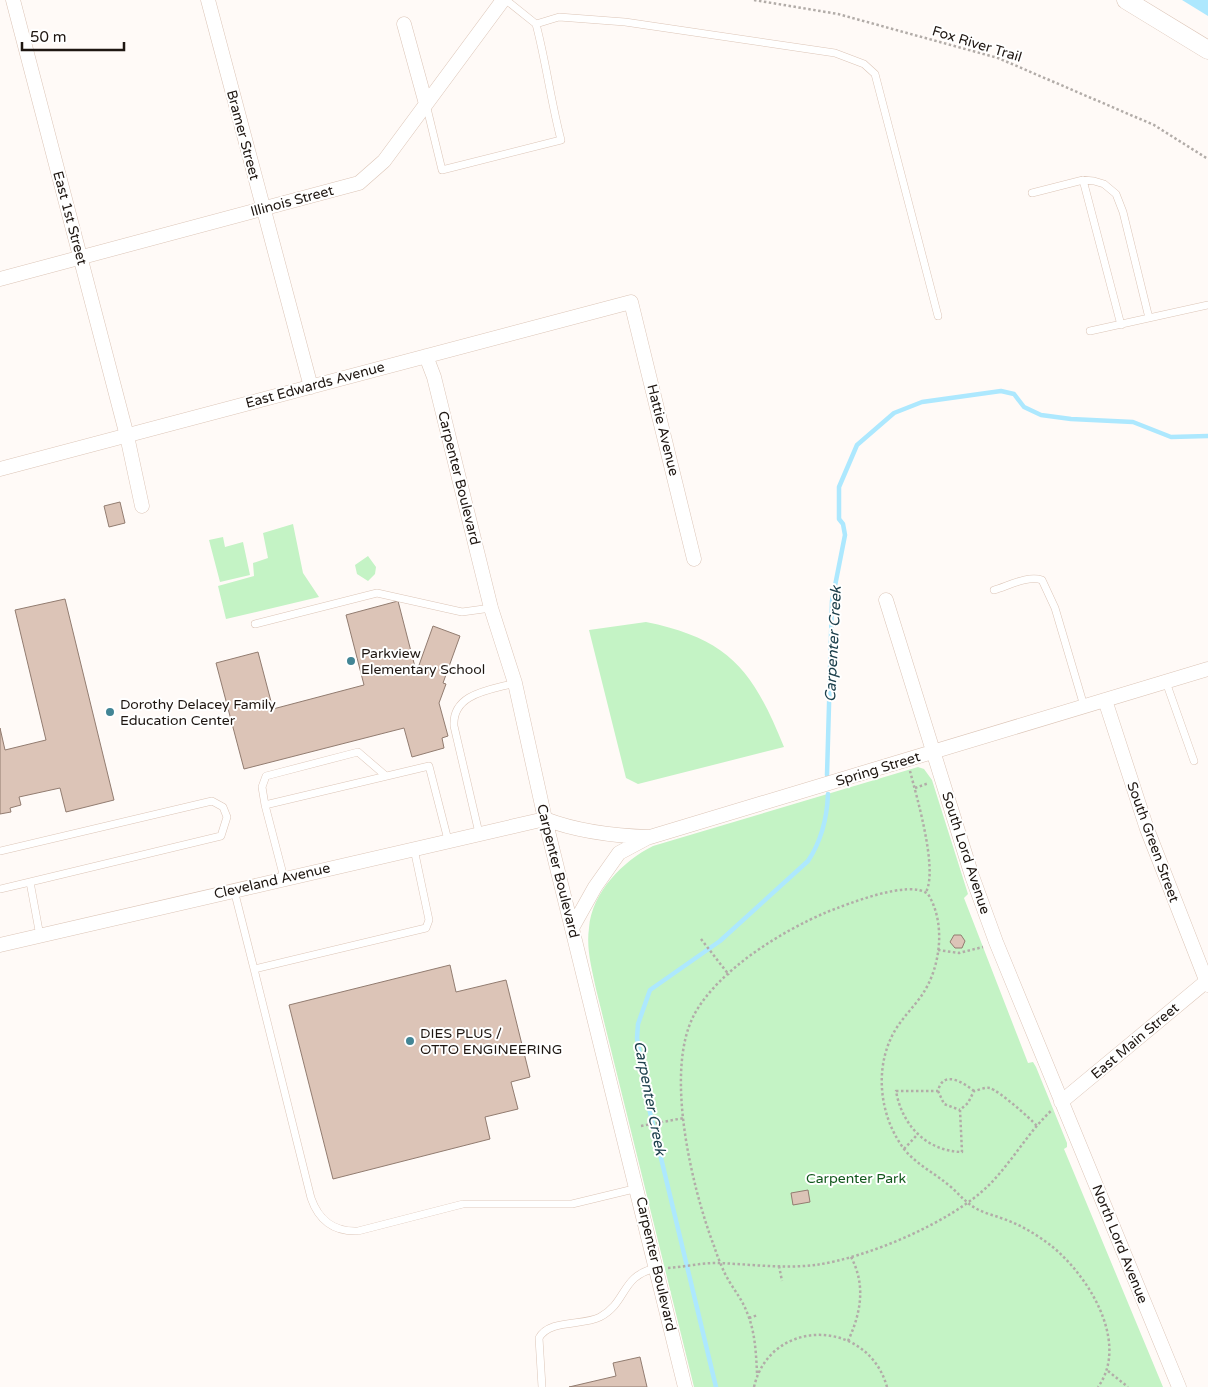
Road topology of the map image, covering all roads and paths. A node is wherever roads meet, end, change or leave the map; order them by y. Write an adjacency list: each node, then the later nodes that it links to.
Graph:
1 (13, 0): 14 (street, East 1st Street)
2 (208, 0): 13 (street, Bramer Street)
3 (504, 0): 7 (lane); 9 (street, Illinois Street)
4 (754, 0): 10 (path, Fox River Trail)
5 (1126, 0): 8 (street)
6 (404, 24): 9 (street)
7 (536, 24): 9 (lane); 18 (lane)
8 (1208, 50)
9 (426, 104): 13 (street, Illinois Street)
10 (1208, 159)
11 (1083, 180): 12 (lane); 19 (lane); 20 (lane)
12 (1032, 193)
13 (263, 209): 14 (street, Illinois Street); 23 (street, Bramer Street)
14 (81, 258): 15 (street, Illinois Street); 24 (street, East 1st Street)
15 (0, 279)
16 (631, 302): 22 (street, East Edwards Avenue); 27 (street, Hattie Avenue)
17 (1208, 305): 19 (lane)
18 (938, 316)
19 (1149, 318): 20 (lane)
20 (1121, 325): 21 (lane)
21 (1090, 331)
22 (426, 356): 23 (street, East Edwards Avenue); 30 (street, Carpenter Boulevard)
23 (310, 387): 24 (street, East Edwards Avenue)
24 (126, 436): 25 (street, East Edwards Avenue); 26 (street, East 1st Street)
25 (0, 469)
26 (142, 506)
27 (694, 559)
28 (994, 590): 36 (lane)
29 (886, 600): 37 (street, South Lord Avenue)
30 (491, 608): 31 (lane); 34 (street, Carpenter Boulevard)
31 (255, 624)
32 (1208, 669): 33 (street, Spring Street)
33 (1166, 682): 35 (street, Spring Street); 38 (lane)
34 (515, 684): 42 (street, Carpenter Boulevard); 43 (lane)
35 (1104, 700): 36 (street, Spring Street); 61 (street, South Green Street)
36 (1084, 706): 37 (street, Spring Street)
37 (934, 752): 44 (street, Spring Street); 56 (street, South Lord Avenue)
38 (1194, 761)
39 (909, 769): 52 (path)
40 (386, 776): 41 (lane); 41 (lane); 45 (lane)
41 (265, 805): 48 (lane)
42 (545, 819): 43 (street, Cleveland Avenue); 44 (street, Spring Street); 53 (street, Carpenter Boulevard)
43 (479, 833): 45 (street, Cleveland Avenue)
44 (650, 837): 53 (street)
45 (448, 840): 46 (street, Cleveland Avenue)
46 (414, 848): 48 (street, Cleveland Avenue); 59 (lane)
47 (0, 851): 49 (lane)
48 (284, 878): 51 (street, Cleveland Avenue)
49 (30, 882): 50 (lane); 54 (lane)
50 (0, 889)
51 (234, 890): 54 (street, Cleveland Avenue); 59 (lane)
52 (926, 892): 58 (path); 60 (path)
53 (572, 928): 71 (street, Carpenter Boulevard)
54 (40, 936): 57 (street, Cleveland Avenue)
55 (702, 939): 60 (path)
56 (996, 942): 58 (path); 64 (street, South Lord Avenue)
57 (0, 945)
58 (938, 950): 70 (path)
59 (254, 969): 71 (lane)
60 (729, 975): 66 (path)
61 (1207, 982): 64 (street, East Main Street)
62 (938, 1091): 63 (path); 65 (path); 69 (path)
63 (974, 1091): 65 (path); 68 (path)
64 (1062, 1102): 68 (path); 90 (street, North Lord Avenue)
65 (960, 1110): 69 (path)
66 (684, 1118): 67 (path); 74 (path)
67 (641, 1126)
68 (1038, 1126): 72 (path)
69 (917, 1135): 70 (path)
70 (904, 1148): 72 (path)
71 (638, 1188): 77 (street, Carpenter Boulevard)
72 (967, 1203): 73 (path); 82 (path)
73 (851, 1257): 75 (path); 81 (path)
74 (722, 1263): 75 (path); 76 (path); 80 (path)
75 (779, 1266): 78 (path)
76 (678, 1267)
77 (656, 1268): 84 (lane); 85 (street, Carpenter Boulevard)
78 (782, 1281)
79 (758, 1314): 80 (path)
80 (749, 1318): 83 (path)
81 (848, 1341): 83 (path); 87 (path)
82 (1108, 1371): 88 (path); 89 (path)
83 (757, 1373): 86 (path)
84 (542, 1387)
85 (685, 1387)
86 (754, 1387)
87 (887, 1387)
88 (1098, 1387)
89 (1128, 1387)
90 (1179, 1387)

